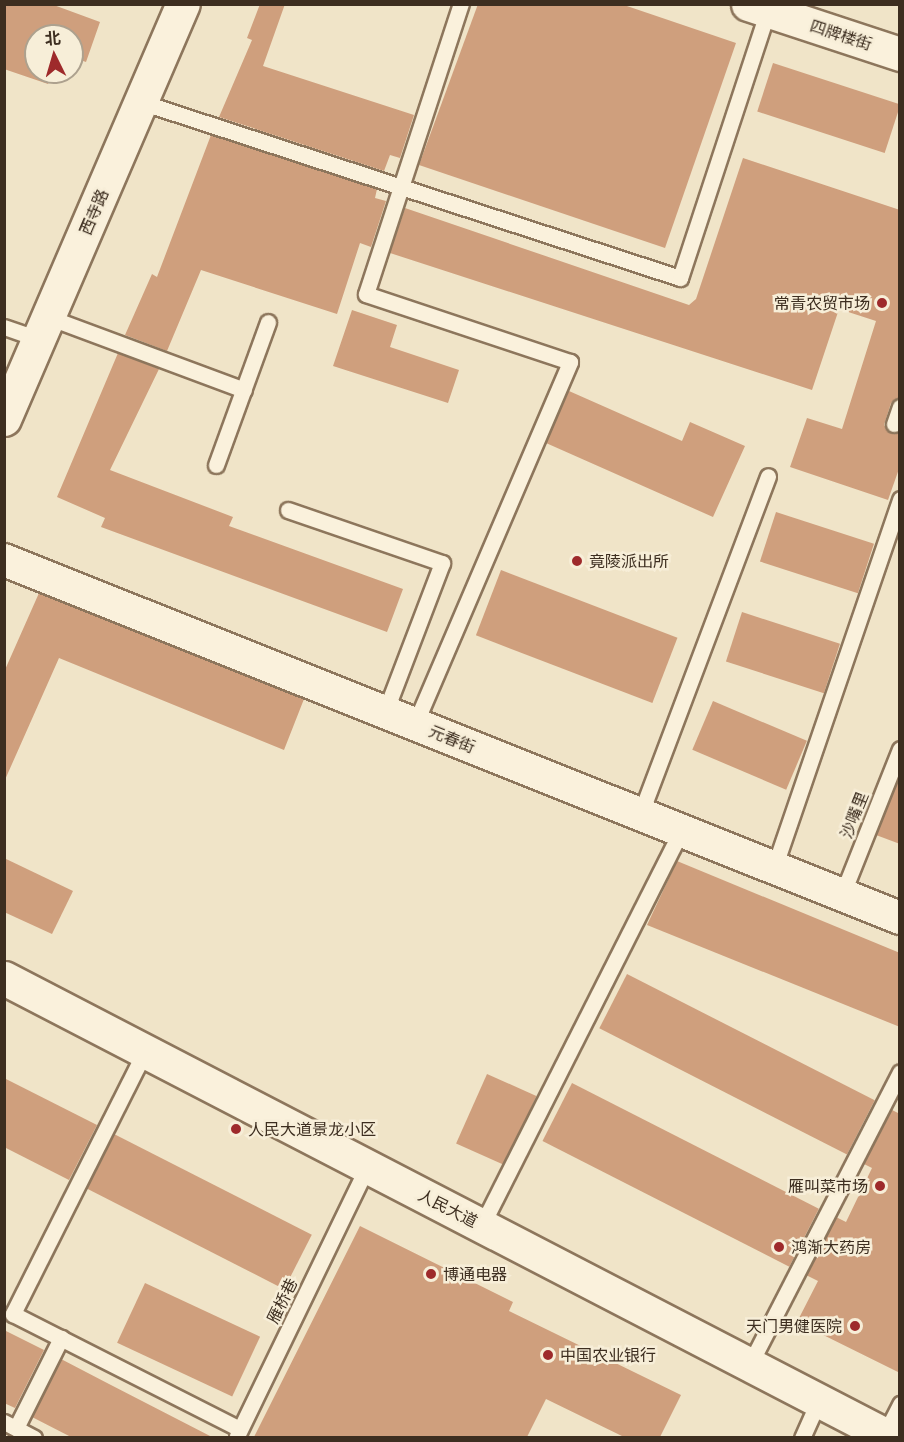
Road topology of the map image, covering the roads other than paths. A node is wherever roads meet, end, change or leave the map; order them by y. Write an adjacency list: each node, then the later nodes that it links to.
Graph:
1 (183, 4): 5 (main road, 西寺路)
2 (461, 4): 6 (lane)
3 (758, 8): 4 (main road, 四牌楼街); 6 (lane)
4 (900, 54)
5 (141, 102): 6 (lane); 9 (main road, 西寺路)
6 (401, 186): 20 (lane)
7 (268, 322): 10 (lane)
8 (4, 327): 9 (lane)
9 (43, 328): 10 (lane); 12 (main road, 西寺路)
10 (244, 390): 14 (lane)
11 (900, 407): 13 (lane)
12 (4, 419)
13 (894, 424)
14 (216, 465)
15 (768, 476): 22 (lane)
16 (900, 499): 24 (lane)
17 (288, 510): 19 (lane)
18 (4, 560): 19 (street, 元春街)
19 (385, 712): 20 (street, 元春街)
20 (415, 724): 22 (street, 元春街)
21 (900, 749): 25 (lane, 沙嘴里)
22 (640, 815): 23 (street, 元春街)
23 (681, 831): 24 (street, 元春街); 32 (lane)
24 (774, 868): 25 (street, 元春街)
25 (842, 895): 26 (street, 元春街)
26 (900, 918)
27 (4, 978): 32 (main road, 人民大道)
28 (4, 997): 29 (main road, 人民大道)
29 (138, 1065): 31 (main road, 人民大道); 33 (lane)
30 (900, 1072): 34 (lane)
31 (361, 1179): 37 (main road, 人民大道); 38 (lane, 雁桥巷)
32 (482, 1225): 34 (main road, 人民大道)
33 (61, 1338): 36 (lane); 38 (lane)
34 (750, 1364): 39 (main road, 人民大道)
35 (900, 1404): 39 (lane)
36 (10, 1425): 40 (lane)
37 (807, 1427): 39 (main road, 人民大道)
38 (238, 1433)
39 (877, 1436)
40 (34, 1437)

